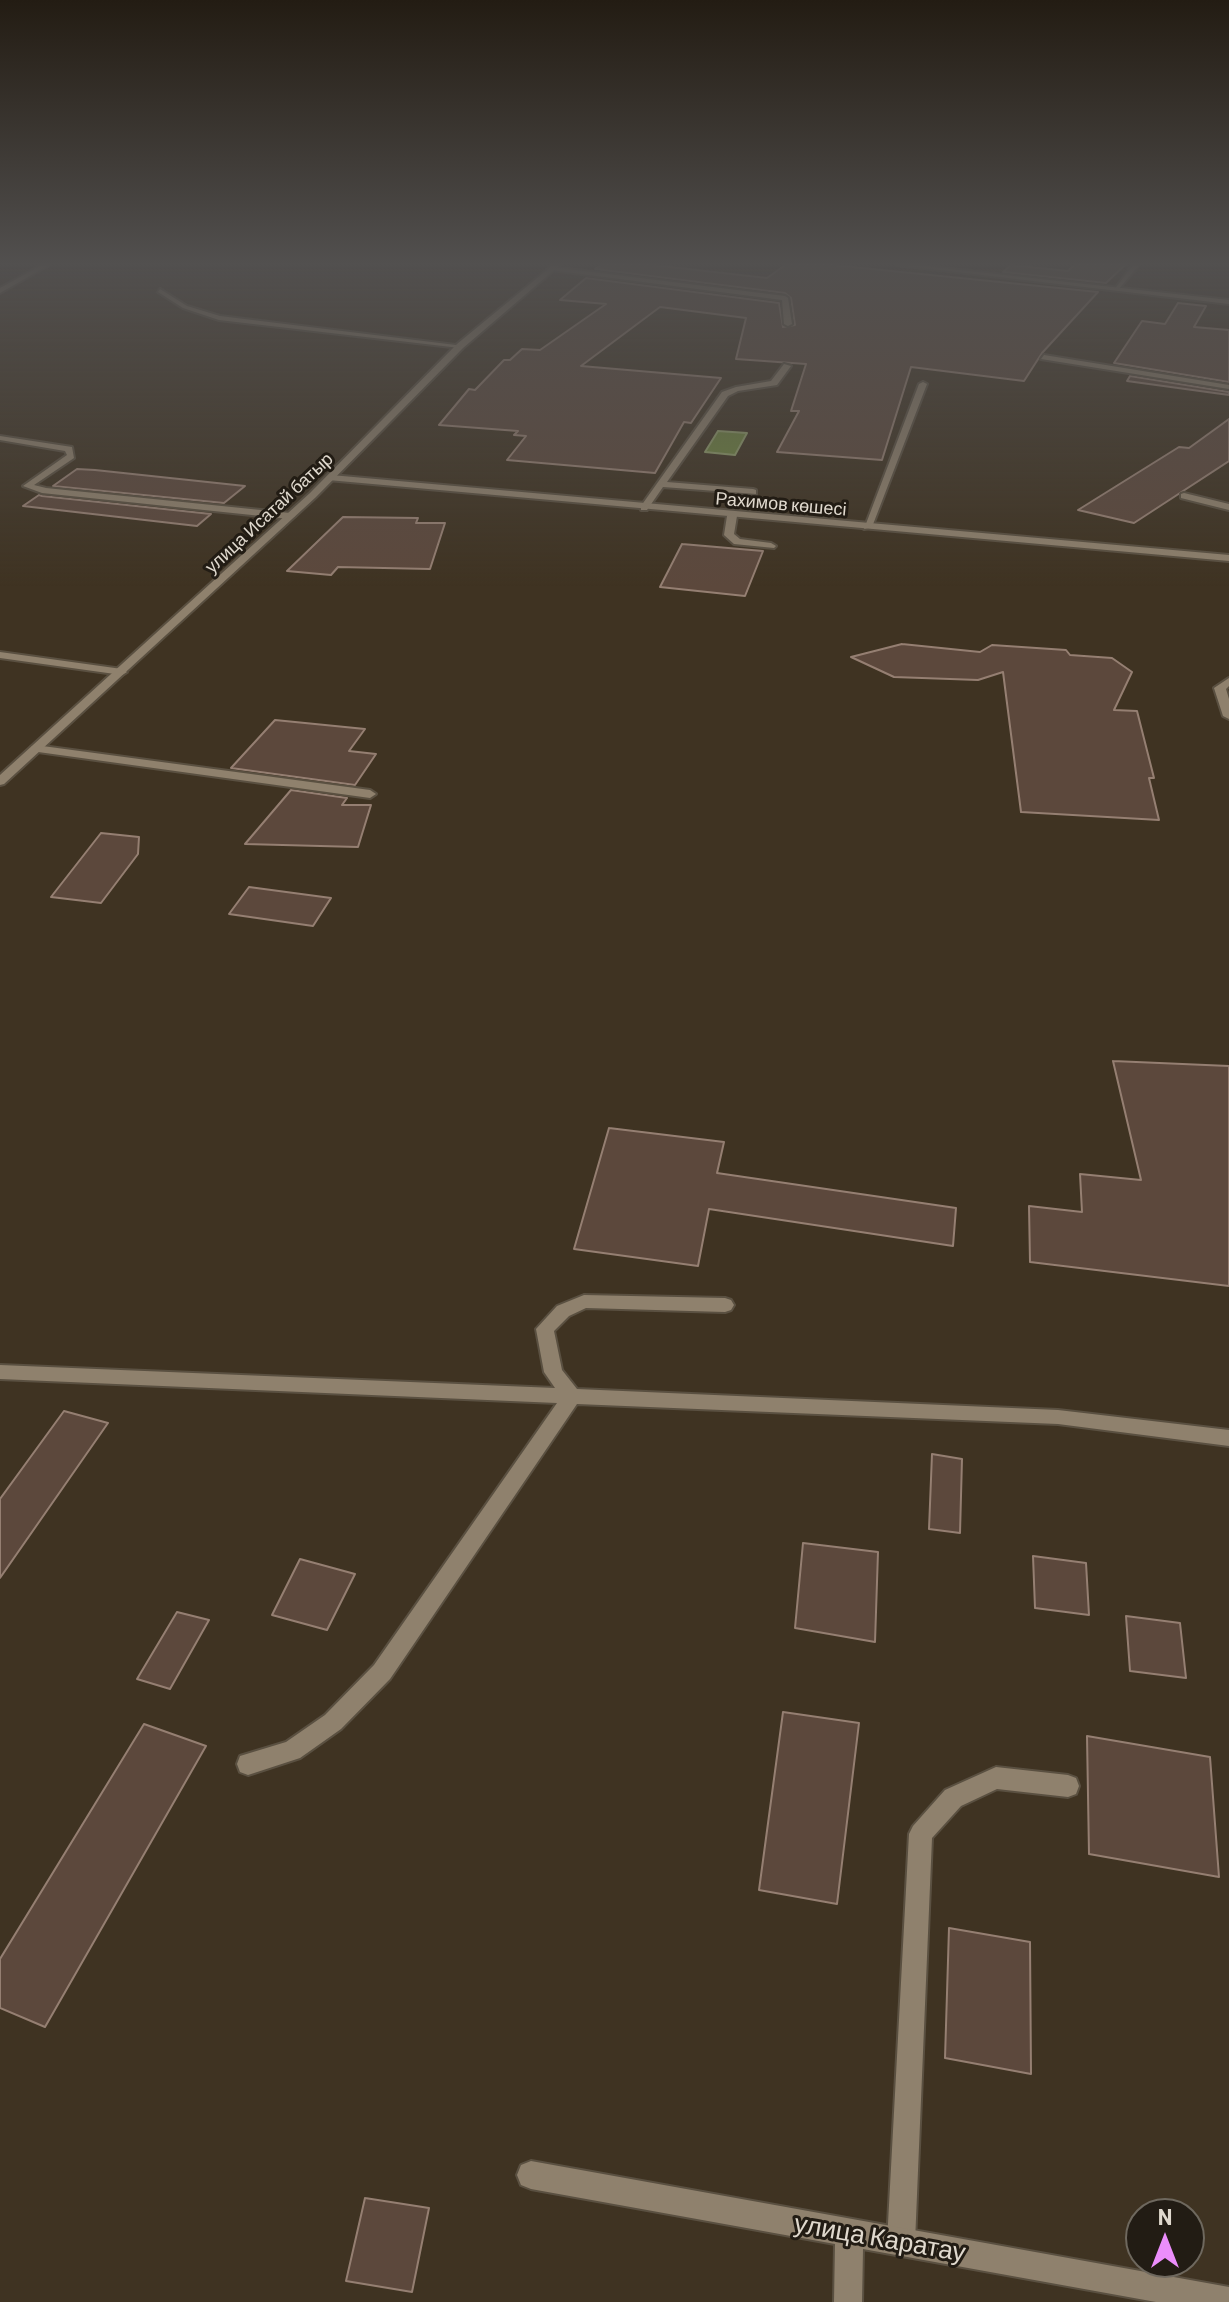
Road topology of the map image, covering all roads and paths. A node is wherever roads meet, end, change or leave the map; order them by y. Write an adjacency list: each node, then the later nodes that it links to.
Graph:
1 (434, 372): 7 (street, улица Исатай батыр)
2 (782, 372): 8 (street)
3 (1139, 372): 5 (street)
4 (923, 384): 15 (street)
5 (1229, 387)
6 (0, 438): 13 (street)
7 (331, 478): 12 (street, Рахимов көшесі); 13 (street, улица Исатай батыр)
8 (661, 484): 9 (street); 12 (street)
9 (753, 492)
10 (1184, 496): 11 (street)
11 (1229, 507)
12 (644, 508): 14 (street, Рахимов көшесі)
13 (290, 516): 19 (street, улица Исатай батыр)
14 (732, 516): 15 (street, Рахимов көшесі); 16 (street)
15 (867, 527): 17 (street, Рахимов көшесі)
16 (771, 546)
17 (1229, 558)
18 (0, 655): 19 (street)
19 (122, 672): 22 (street, улица Исатай батыр)
20 (1229, 681): 21 (street)
21 (1229, 716)
22 (35, 749): 23 (street, улица Исатай батыр); 24 (street)
23 (0, 781)
24 (370, 794)
25 (725, 1305): 27 (street)
26 (0, 1372): 27 (street)
27 (572, 1396): 28 (street); 29 (street)
28 (1229, 1438)
29 (248, 1764)
30 (1068, 1786): 33 (street)
31 (531, 2175): 32 (street, улица Каратау)
32 (849, 2232): 33 (street, улица Каратау); 35 (street)
33 (901, 2242): 34 (street, улица Каратау)
34 (1229, 2301)
35 (848, 2302)

